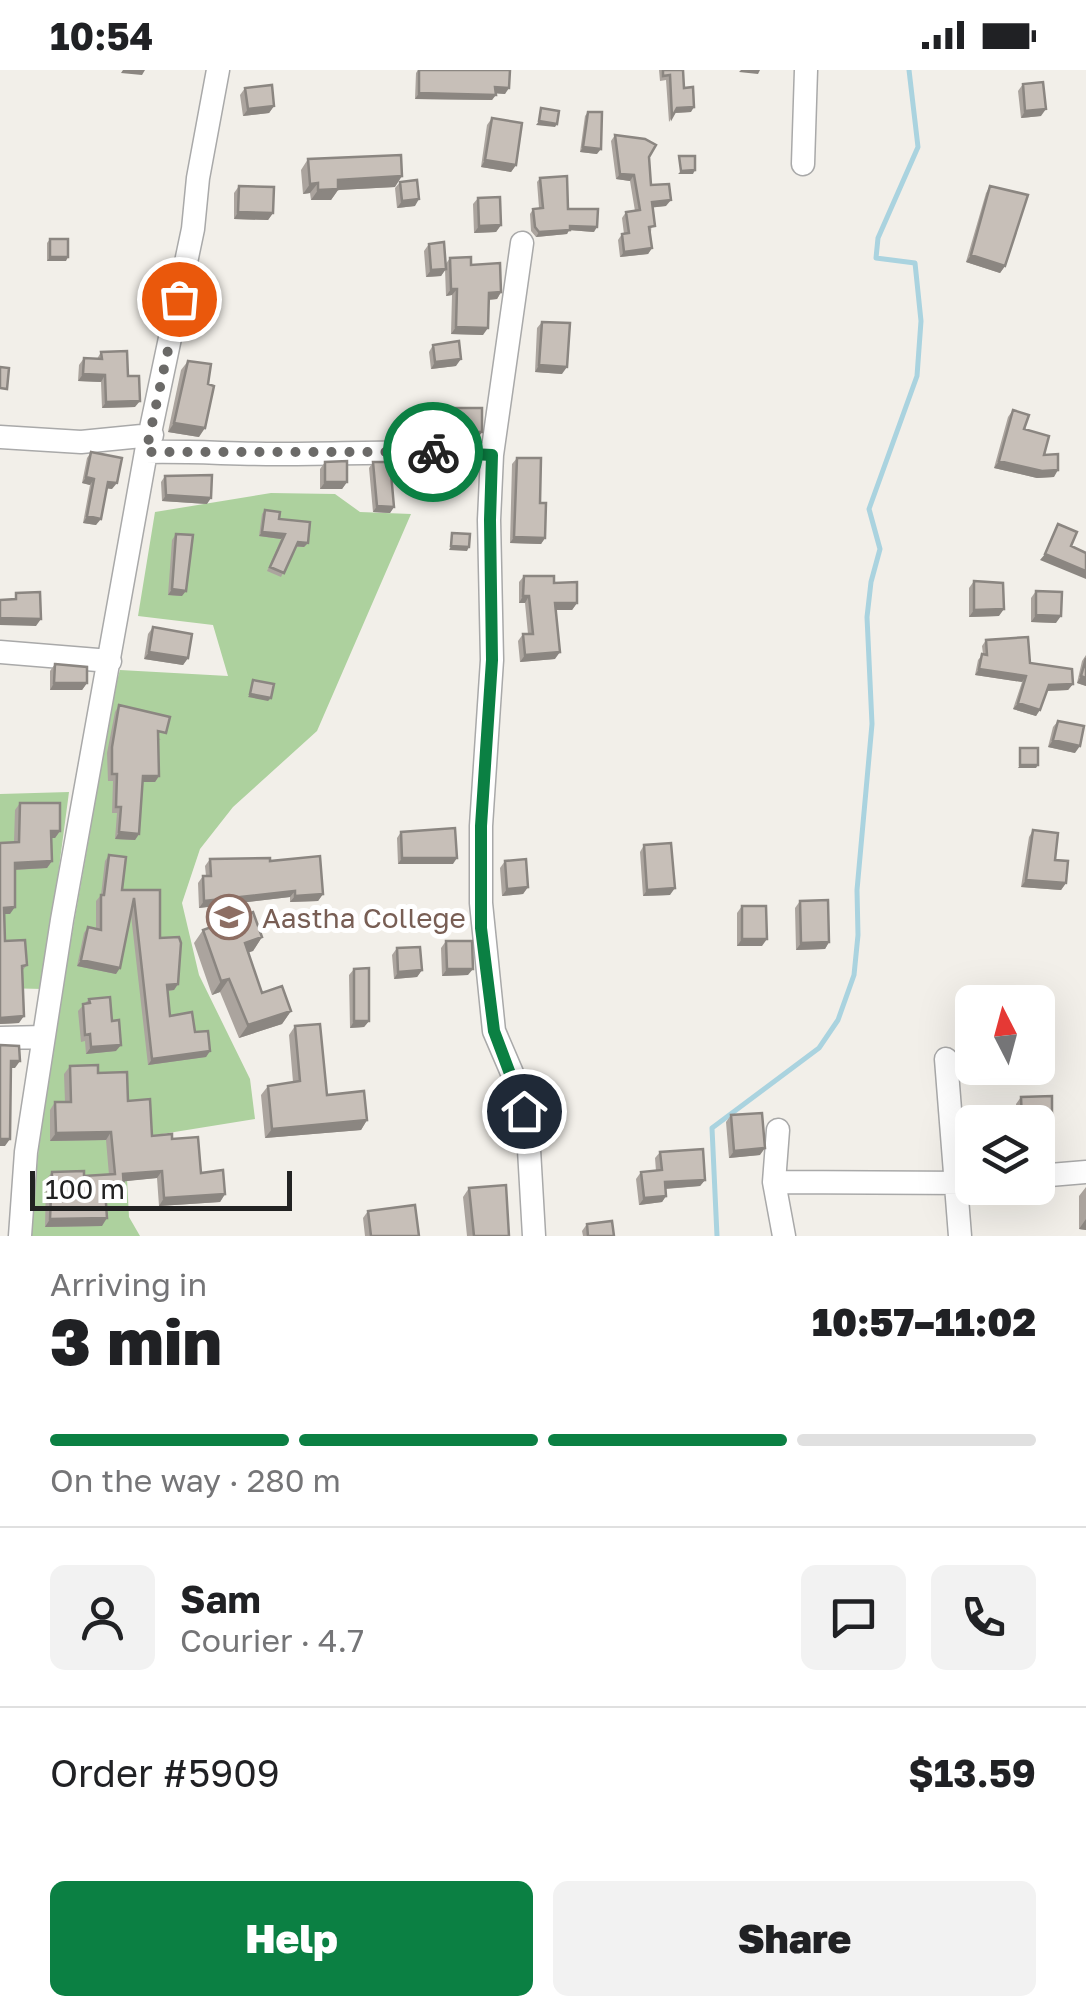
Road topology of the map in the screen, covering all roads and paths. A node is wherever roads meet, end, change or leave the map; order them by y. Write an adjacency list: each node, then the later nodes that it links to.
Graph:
1 (218, 70): 6 (street)
2 (806, 70): 3 (street)
3 (803, 164)
4 (522, 243): 7 (street)
5 (0, 437): 6 (street)
6 (149, 444): 7 (street); 9 (street)
7 (492, 455): 21 (street)
8 (0, 652): 9 (street)
9 (110, 661): 10 (street)
10 (44, 1037): 11 (street); 20 (street)
11 (0, 1038)
12 (946, 1059): 13 (street)
13 (955, 1122)
14 (778, 1130): 17 (street)
15 (1086, 1172): 16 (street)
16 (1055, 1175)
17 (774, 1182): 18 (street); 22 (street)
18 (955, 1184)
19 (962, 1205): 23 (street)
20 (20, 1236)
21 (534, 1236)
22 (784, 1236)
23 (960, 1236)

